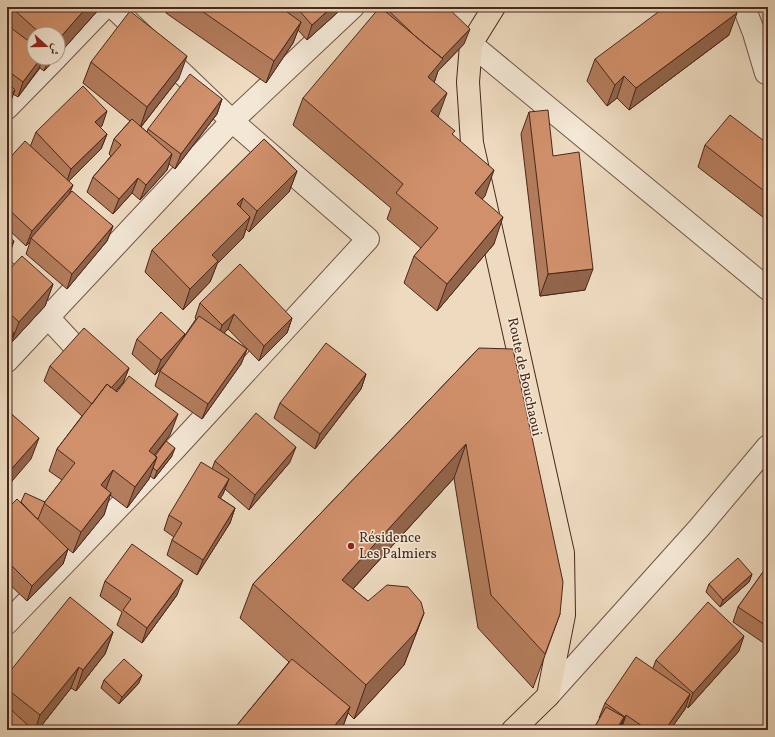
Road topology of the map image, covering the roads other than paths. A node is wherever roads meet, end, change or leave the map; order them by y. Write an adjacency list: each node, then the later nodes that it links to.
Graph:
1 (105, 7): 7 (street)
2 (113, 7): 11 (street)
3 (354, 7): 11 (street)
4 (744, 7): 9 (street)
5 (491, 9): 6 (main road, Route de Bouchaoui)
6 (471, 44): 13 (street); 19 (main road, Route de Bouchaoui)
7 (66, 48)
8 (48, 66): 10 (street)
9 (767, 73)
10 (7, 108)
11 (232, 121): 14 (street); 18 (street)
12 (7, 273): 14 (street)
13 (768, 289)
14 (48, 318): 15 (street); 16 (street)
15 (7, 360)
16 (107, 382)
17 (768, 446): 19 (street)
18 (7, 623)
19 (548, 696): 20 (main road)
20 (513, 730)

